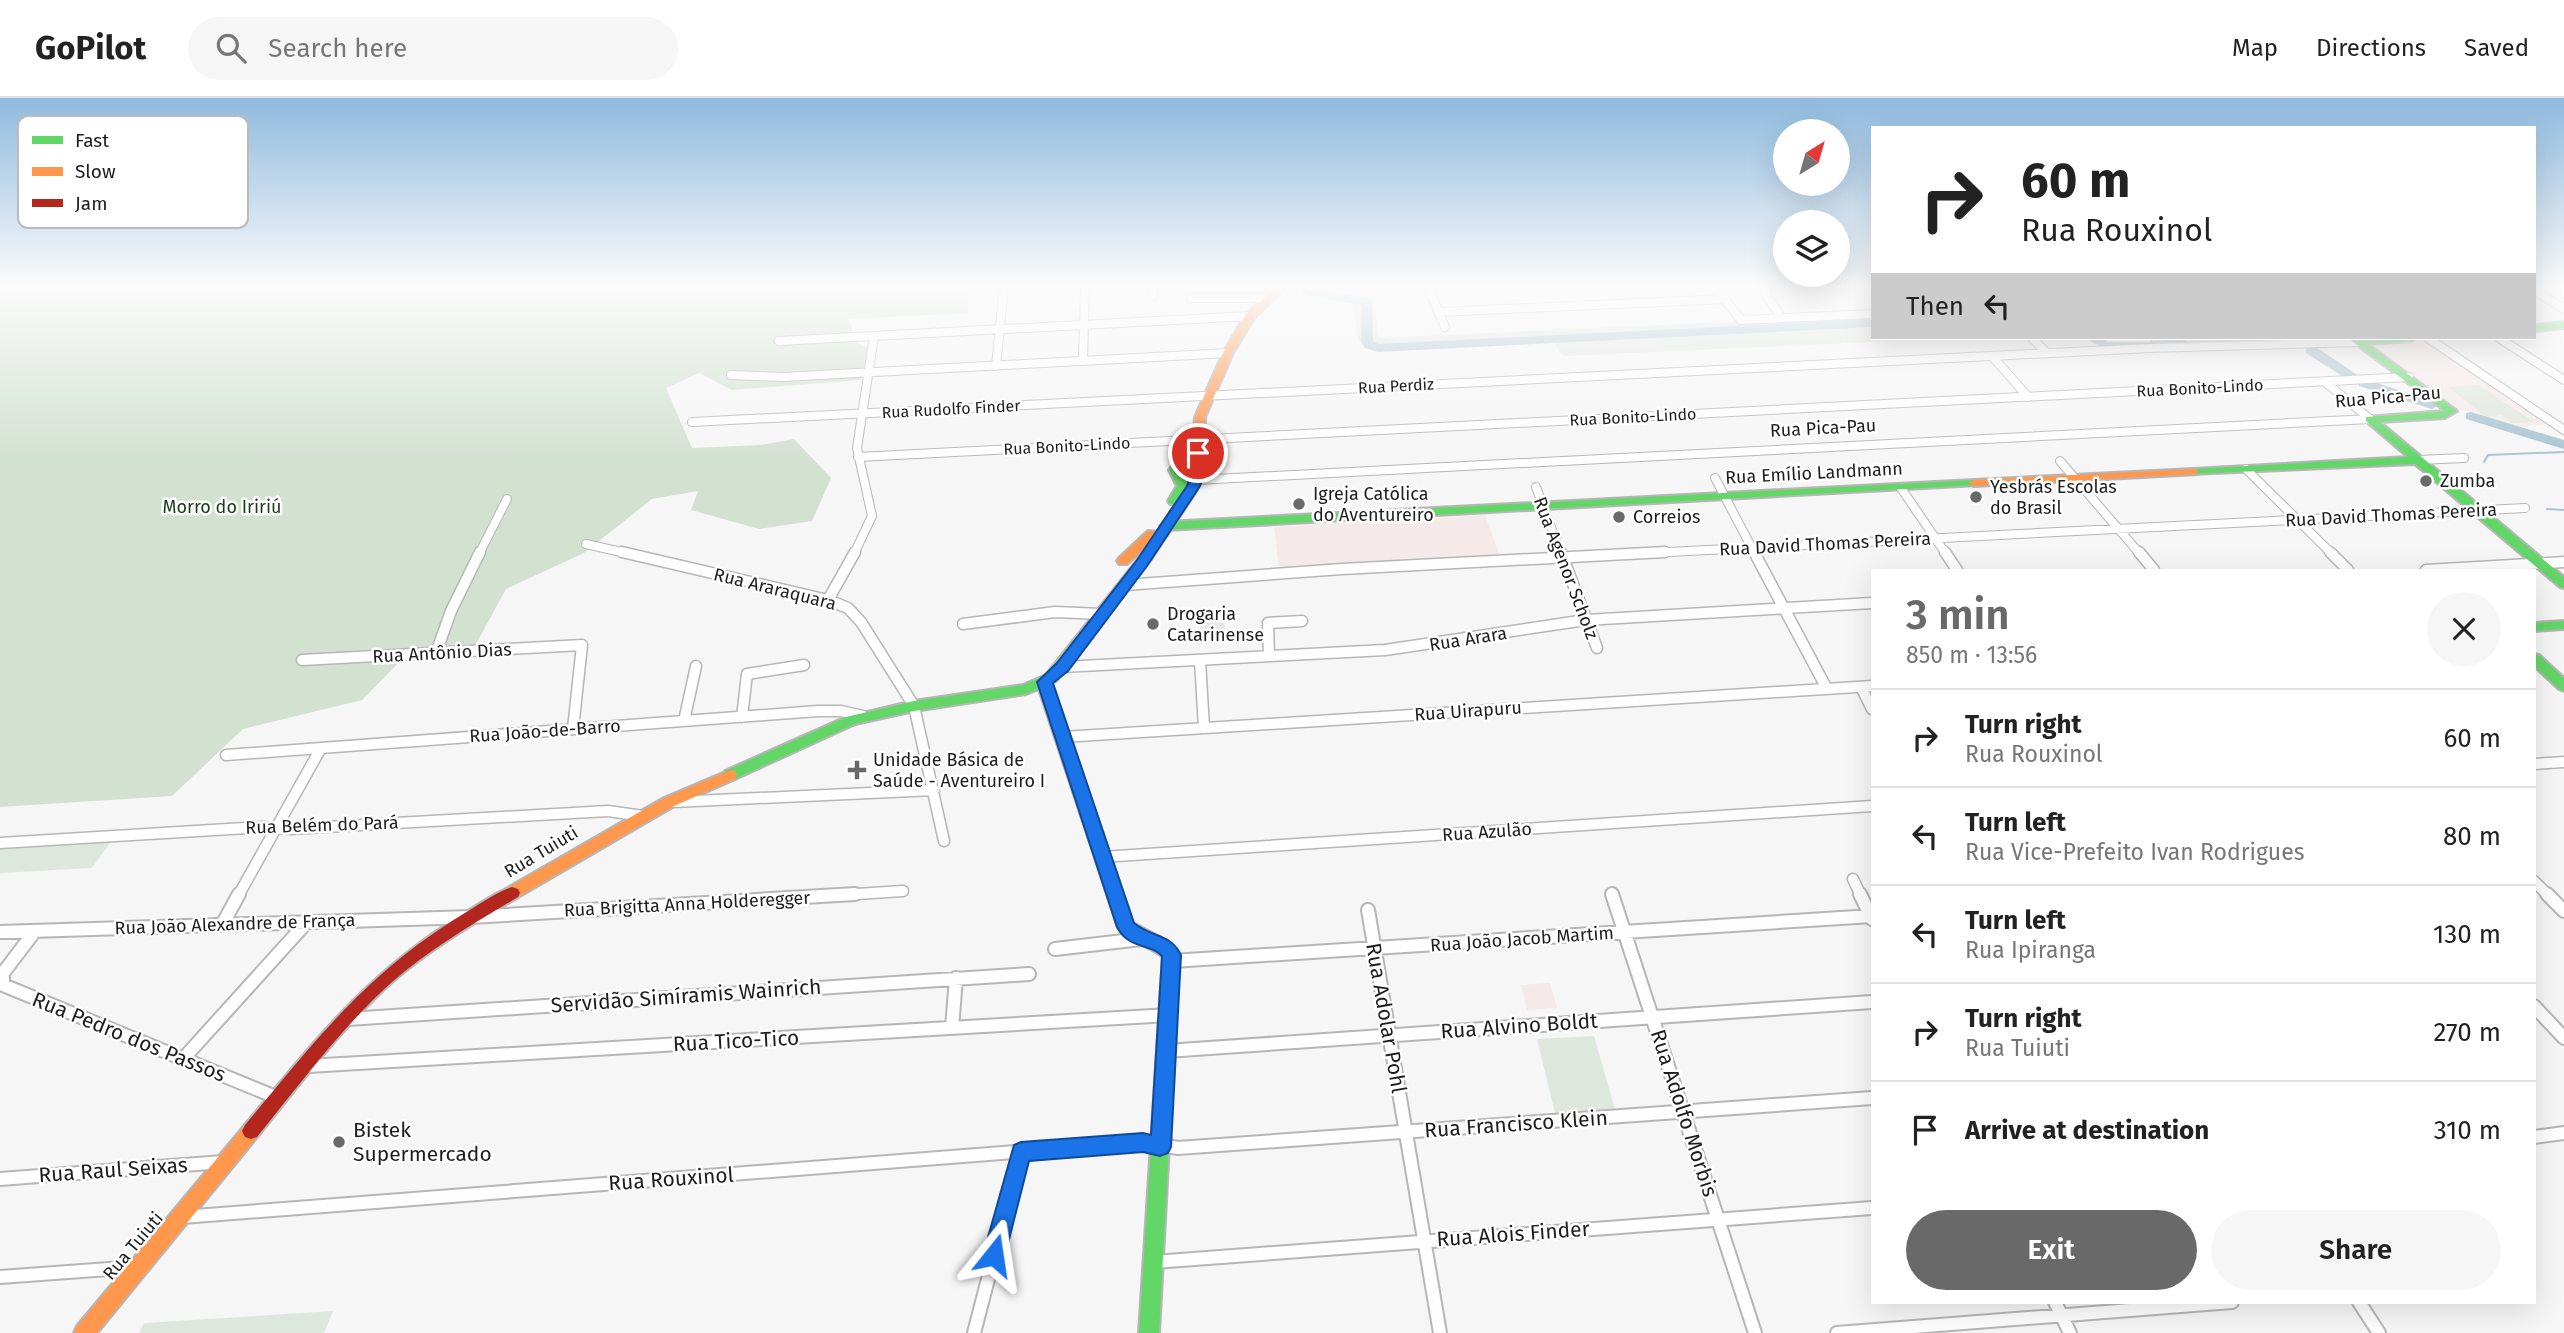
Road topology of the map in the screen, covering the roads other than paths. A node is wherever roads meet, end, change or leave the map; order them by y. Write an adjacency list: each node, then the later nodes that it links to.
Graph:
1 (873, 345): 16 (street)
2 (998, 345): 15 (street)
3 (1083, 345): 14 (street)
4 (1233, 345): 11 (street)
5 (2039, 345): 12 (street)
6 (2297, 345): 7 (street, Rua Perdiz); 12 (street, Rua Perdiz)
7 (2301, 345)
8 (2363, 345): 18 (street)
9 (2438, 345): 26 (street)
10 (2509, 345): 19 (street)
11 (1228, 353): 14 (street); 21 (street)
12 (2047, 353): 13 (street, Rua Perdiz)
13 (1992, 356): 21 (street, Rua Perdiz); 22 (street)
14 (1083, 361): 15 (street)
15 (996, 366): 16 (street)
16 (869, 373): 17 (street); 23 (street)
17 (731, 375)
18 (2409, 377): 20 (street, Rua Bonito-Lindo); 24 (street, Rua Pica-Pau)
19 (2564, 380)
20 (2325, 382): 22 (street, Rua Bonito-Lindo); 24 (street)
21 (1209, 396): 23 (street, Rua Rudolfo Finder); 27 (street)
22 (2028, 397): 27 (street, Rua Bonito-Lindo)
23 (863, 413): 25 (street, Rua Rudolfo Finder); 28 (street)
24 (2370, 419): 30 (street); 34 (street, Rua Pica-Pau)
25 (692, 422)
26 (2564, 430)
27 (1198, 439): 28 (street, Rua Bonito-Lindo); 32 (street); 34 (street)
28 (858, 457): 61 (street)
29 (2464, 458): 30 (street, Rua Emílio Landmann)
30 (2418, 460): 33 (street, Rua Emílio Landmann); 43 (street)
31 (2060, 461): 36 (street)
32 (1177, 467): 34 (street); 51 (street)
33 (2246, 469): 36 (street, Rua Emílio Landmann); 44 (street)
34 (1197, 474): 45 (street, Rua Tuiuti)
35 (1715, 478): 39 (street)
36 (2075, 478): 38 (street, Rua Emílio Landmann); 46 (street)
37 (1536, 487): 41 (street, Rua Agenor Scholz)
38 (1901, 488): 39 (street, Rua Emílio Landmann); 47 (street)
39 (1725, 497): 41 (street, Rua Emílio Landmann); 49 (street)
40 (507, 499): 71 (street)
41 (1543, 507): 45 (street, Rua Emílio Landmann); 50 (street, Rua Agenor Scholz)
42 (2525, 508): 43 (street, Rua David Thomas Pereira)
43 (2478, 511): 44 (street, Rua David Thomas Pereira); 54 (street)
44 (2297, 520): 46 (street, Rua David Thomas Pereira); 57 (street)
45 (1166, 526): 53 (street, Rua Tuiuti)
46 (2118, 529): 47 (street, Rua David Thomas Pereira); 56 (street)
47 (1936, 539): 49 (street, Rua David Thomas Pereira); 55 (street)
48 (586, 544): 61 (street, Rua Araraquara)
49 (1752, 548): 50 (street, Rua David Thomas Pereira); 63 (street)
50 (1563, 558): 59 (street, Rua David Thomas Pereira); 65 (street, Rua Agenor Scholz)
51 (1124, 561): 53 (street); 59 (street)
52 (2564, 562): 54 (street)
53 (1142, 563): 59 (street, Rua Tuiuti)
54 (2540, 564): 58 (street); 60 (street)
55 (1956, 569)
56 (2153, 569)
57 (2347, 569)
58 (2445, 569)
59 (1127, 583): 64 (street, Rua Tuiuti)
60 (2564, 584)
61 (828, 600): 84 (street, Rua Araraquara)
62 (1871, 603): 63 (street, Rua Arara)
63 (1784, 608): 65 (street, Rua Arara); 83 (street)
64 (1102, 614): 67 (street); 78 (street, Rua Tuiuti)
65 (1586, 620): 70 (street, Rua Agenor Scholz); 72 (street, Rua Arara)
66 (1302, 621): 72 (street)
67 (963, 624)
68 (2564, 625): 69 (street)
69 (2536, 627)
70 (1597, 648)
71 (436, 653): 73 (street, Rua Antônio Dias); 90 (street, Rua Antônio Dias)
72 (1269, 656): 74 (street, Rua Arara)
73 (302, 660)
74 (1200, 660): 78 (street, Rua Arara); 89 (street)
75 (2536, 660): 80 (street)
76 (804, 665): 86 (street)
77 (696, 666): 88 (street)
78 (1062, 667): 79 (street, Rua Tuiuti)
79 (1044, 682): 84 (street, Rua Tuiuti); 91 (street)
80 (2564, 686)
81 (1861, 687): 82 (street, Rua Uirapuru); 83 (street, Rua Uirapuru); 85 (street)
82 (1871, 687)
83 (1827, 689): 89 (street, Rua Uirapuru)
84 (914, 706): 87 (street, Rua Tuiuti); 96 (street, Rua Araraquara)
85 (1871, 707)
86 (742, 716): 87 (street, Rua João-de-Barro); 88 (street, Rua João-de-Barro)
87 (863, 716): 97 (street, Rua Tuiuti)
88 (684, 721): 90 (street, Rua João-de-Barro)
89 (1204, 727): 91 (street, Rua Uirapuru)
90 (573, 729): 92 (street, Rua João-de-Barro)
91 (1063, 737): 103 (street)
92 (321, 748): 93 (street, Rua João-de-Barro); 100 (street)
93 (226, 755)
94 (2564, 762): 95 (street)
95 (2536, 764)
96 (934, 790): 97 (street); 101 (street, Rua Araraquara)
97 (669, 802): 99 (street, Rua Tuiuti)
98 (1871, 806): 103 (street, Rua Azulão)
99 (643, 816): 100 (street, Rua Belém do Pará); 112 (street, Rua Tuiuti)
100 (276, 829): 102 (street, Rua Belém do Pará); 115 (street)
101 (944, 841)
102 (0, 843)
103 (1102, 858): 119 (street)
104 (1853, 879): 111 (street)
105 (2536, 882): 108 (street)
106 (903, 891): 112 (street, Rua Brigitta Anna Holderegger)
107 (1612, 894): 118 (street, Rua Adolfo Morbis)
108 (2558, 899): 110 (street)
109 (1368, 910): 120 (street, Rua Adolar Pohl)
110 (2564, 911)
111 (1871, 915)
112 (471, 917): 114 (street, Rua João Alexandre de França); 129 (street, Rua Tuiuti)
113 (1871, 917): 118 (street, Rua João Jacob Martim)
114 (307, 922): 115 (street, Rua João Alexandre de França); 134 (street)
115 (222, 925): 116 (street, Rua João Alexandre de França)
116 (36, 931): 117 (street, Rua João Alexandre de França); 134 (street, Rua Pedro dos Passos)
117 (0, 932)
118 (1625, 932): 120 (street, Rua João Jacob Martim); 128 (street, Rua Adolfo Morbis)
119 (1141, 939): 121 (street); 122 (street)
120 (1374, 948): 122 (street, Rua João Jacob Martim); 131 (street, Rua Adolar Pohl)
121 (1055, 949)
122 (1172, 961): 127 (street)
123 (1029, 974): 124 (street, Servidão Simíramis Wainrich)
124 (956, 978): 129 (street, Servidão Simíramis Wainrich); 130 (street)
125 (1871, 1002): 128 (street, Rua Alvino Boldt)
126 (2536, 1008): 132 (street)
127 (1169, 1015): 130 (street, Rua Tico-Tico); 133 (street)
128 (1652, 1017): 131 (street, Rua Alvino Boldt); 138 (street, Rua Adolfo Morbis)
129 (344, 1019): 135 (street, Rua Tuiuti)
130 (952, 1028): 135 (street, Rua Tico-Tico)
131 (1389, 1035): 133 (street, Rua Alvino Boldt); 139 (street, Rua Adolar Pohl)
132 (2564, 1038)
133 (1166, 1051): 142 (street)
134 (183, 1059): 136 (street, Rua Pedro dos Passos)
135 (304, 1067): 136 (street, Rua Tuiuti)
136 (278, 1098): 144 (street, Rua Tuiuti)
137 (1871, 1098): 138 (street, Rua Francisco Klein)
138 (1683, 1112): 139 (street, Rua Francisco Klein); 148 (street, Rua Adolfo Morbis)
139 (1406, 1132): 142 (street, Rua Francisco Klein); 149 (street, Rua Adolar Pohl)
140 (2564, 1133): 141 (street)
141 (2536, 1137)
142 (1160, 1147): 143 (street, Rua Rouxinol); 150 (street)
143 (1021, 1152): 147 (street, Rua Rouxinol); 157 (street)
144 (227, 1162): 145 (street, Rua Raul Seixas); 147 (street, Rua Tuiuti)
145 (0, 1179)
146 (1871, 1208): 148 (street, Rua Alois Finder)
147 (182, 1217): 151 (street, Rua Tuiuti)
148 (1718, 1219): 149 (street, Rua Alois Finder); 160 (street, Rua Adolfo Morbis)
149 (1424, 1241): 150 (street, Rua Alois Finder); 159 (street, Rua Adolar Pohl)
150 (1154, 1262): 158 (street)
151 (141, 1267): 152 (street); 156 (street, Rua Tuiuti)
152 (0, 1277)
153 (2182, 1304): 155 (street)
154 (2360, 1304): 163 (street)
155 (2058, 1309): 161 (street); 162 (street)
156 (84, 1333)
157 (974, 1333)
158 (1149, 1333)
159 (1440, 1333)
160 (1755, 1333)
161 (1837, 1333)
162 (2070, 1333)
163 (2379, 1333)

